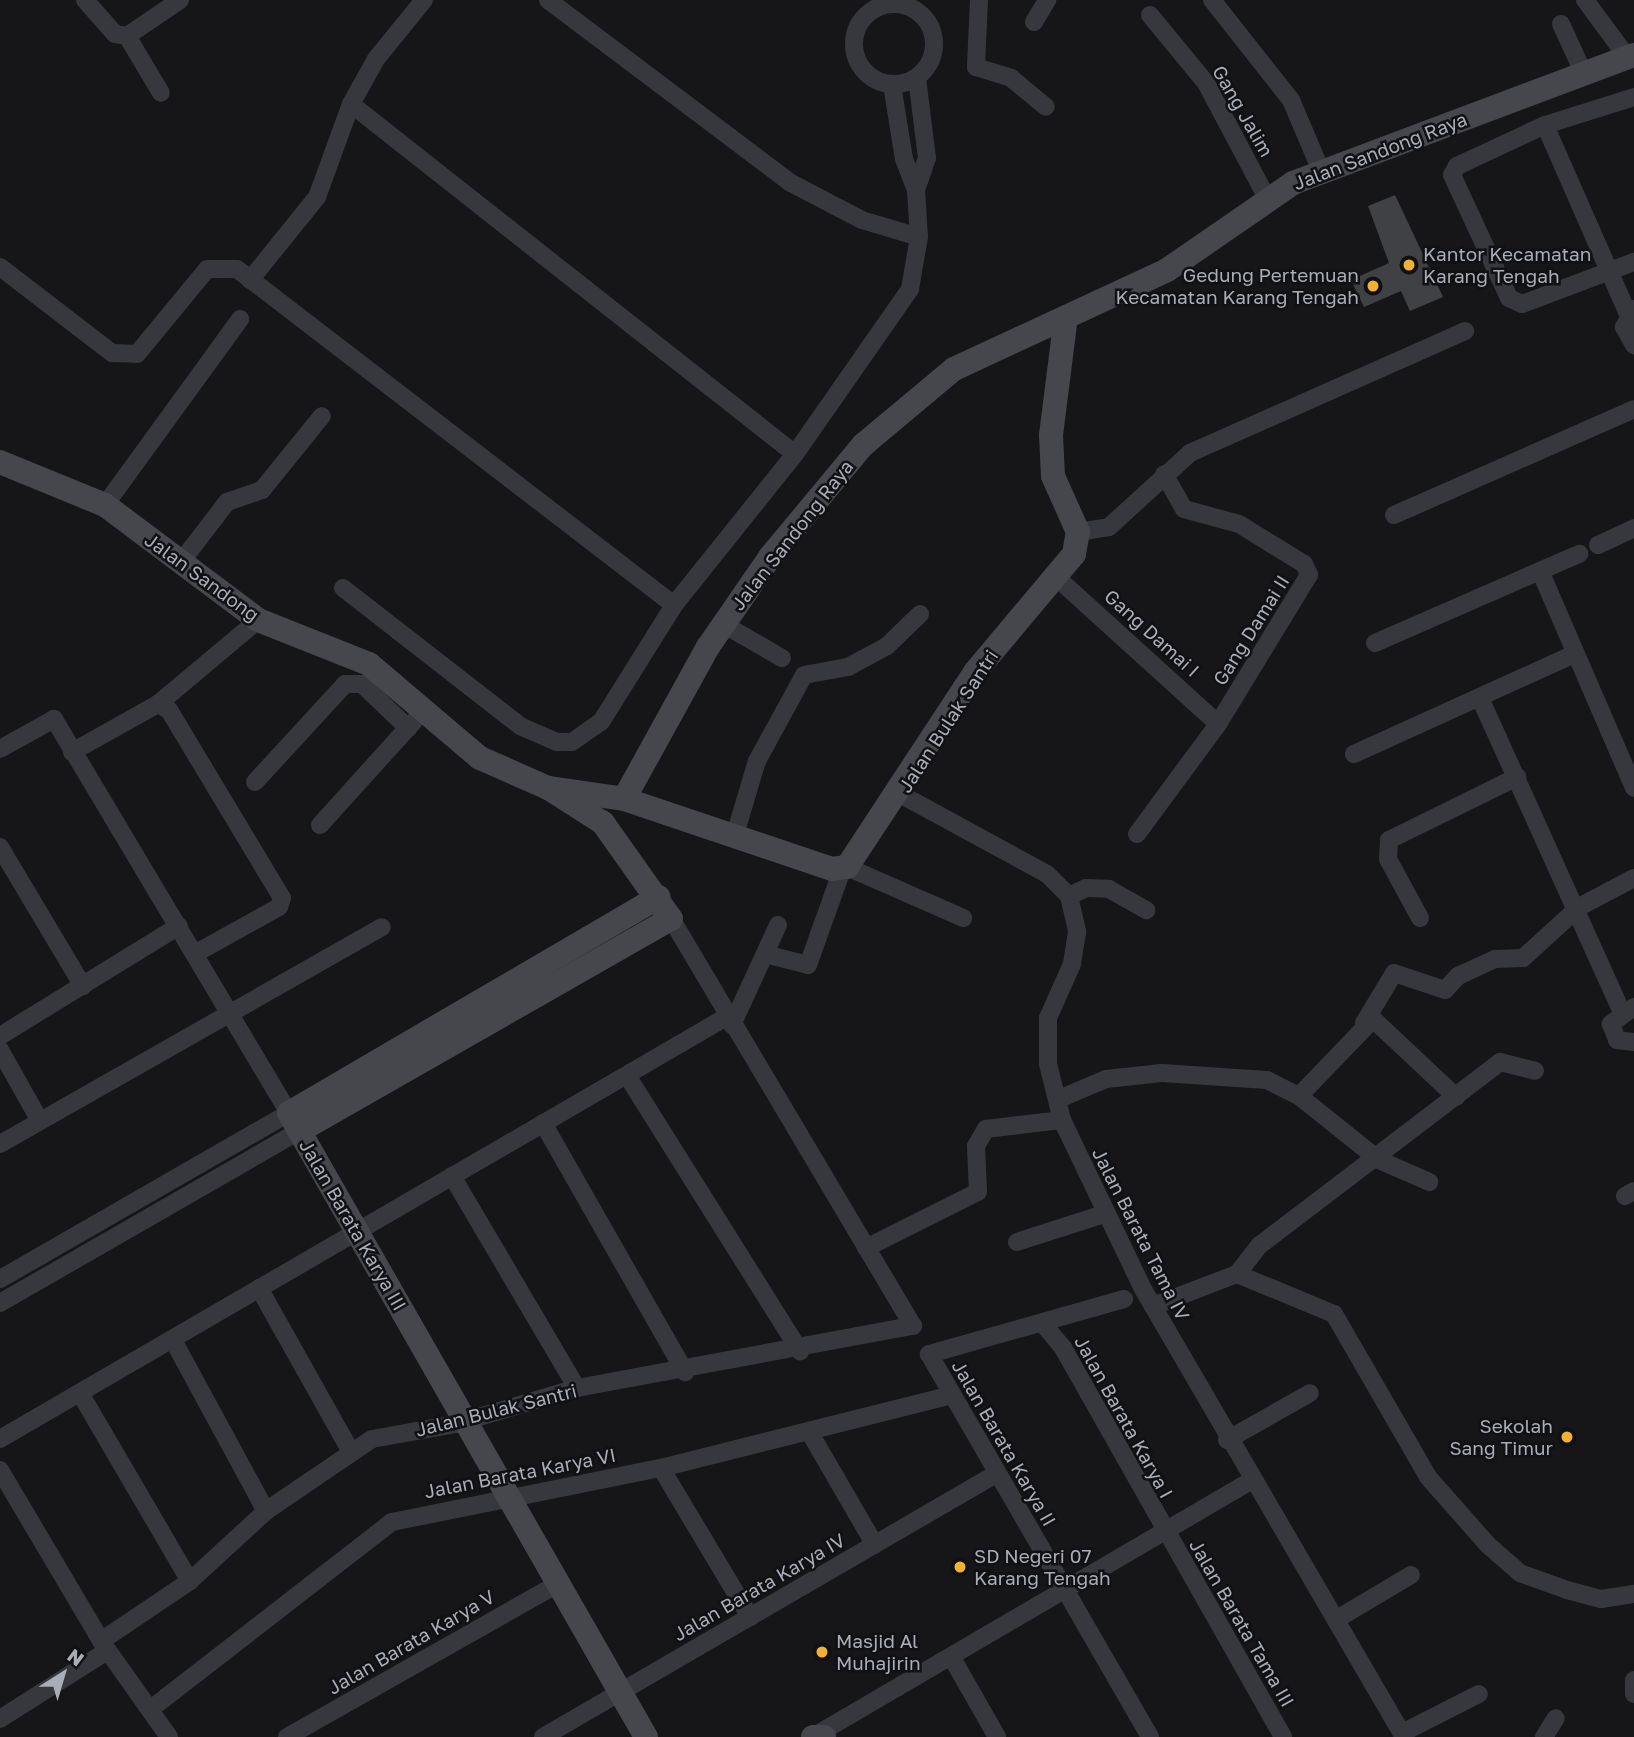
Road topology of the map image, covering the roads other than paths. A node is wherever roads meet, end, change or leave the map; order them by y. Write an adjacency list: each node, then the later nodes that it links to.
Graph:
1 (85, 0): 13 (street)
2 (180, 0): 13 (street)
3 (424, 0): 20 (street)
4 (548, 0): 26 (street)
5 (979, 0): 21 (street)
6 (1047, 0): 11 (street)
7 (1212, 0): 23 (street)
8 (1585, 0): 14 (street)
9 (899, 2): 16 (street); 17 (street)
10 (1150, 15): 25 (street, Gang Jalim)
11 (1034, 22)
12 (1561, 24): 15 (street)
13 (127, 36): 18 (street)
14 (1632, 56): 15 (street, Jalan Sandong Raya)
15 (1584, 74): 23 (street, Jalan Sandong Raya)
16 (917, 78): 17 (street); 24 (street)
17 (892, 85): 24 (street)
18 (161, 93)
19 (1634, 97): 22 (street)
20 (351, 104): 30 (street); 38 (street)
21 (1046, 107)
22 (1545, 125): 29 (street); 29 (street)
23 (1322, 173): 25 (street, Jalan Sandong Raya)
24 (916, 190): 26 (street)
25 (1267, 198): 32 (street, Jalan Sandong Raya)
26 (919, 237): 38 (street)
27 (1634, 262): 29 (street)
28 (0, 267): 30 (street)
29 (1611, 272): 31 (street)
30 (250, 280): 51 (street)
31 (1631, 312): 35 (street)
32 (1066, 317): 43 (street); 54 (street, Jalan Sandong Raya)
33 (240, 319): 41 (street)
34 (1465, 331): 40 (street)
35 (1634, 345)
36 (1634, 409): 42 (street)
37 (322, 416): 47 (street)
38 (794, 454): 51 (street)
39 (0, 462): 41 (street, Jalan Sandong)
40 (1164, 474): 43 (street); 61 (street, Gang Damai II)
41 (105, 505): 47 (street, Jalan Sandong)
42 (1394, 515)
43 (1078, 532): 49 (street, Jalan Bulak Santri)
44 (1632, 534): 45 (street)
45 (1598, 545)
46 (1579, 554): 48 (street)
47 (181, 562): 53 (street, Jalan Sandong)
48 (1541, 573): 55 (street); 56 (street)
49 (1055, 576): 61 (street, Gang Damai I); 69 (street, Jalan Bulak Santri)
50 (343, 588): 51 (street)
51 (674, 605)
52 (920, 614): 73 (street)
53 (258, 620): 59 (street); 60 (street, Jalan Sandong)
54 (723, 624): 57 (street); 70 (street, Jalan Sandong Raya)
55 (1375, 643)
56 (1572, 655): 58 (street); 68 (street)
57 (782, 658)
58 (1480, 698): 64 (street); 65 (street)
59 (158, 704): 63 (street); 87 (street)
60 (416, 720): 66 (street); 67 (street, Jalan Sandong); 71 (street)
61 (1218, 723): 72 (street)
62 (0, 750): 63 (street, Jalan Barata Karya III)
63 (72, 752): 85 (street, Jalan Barata Karya III)
64 (1354, 754)
65 (1517, 777): 79 (street); 82 (street)
66 (255, 782)
67 (548, 788): 70 (street, Jalan Sandong); 78 (street)
68 (1634, 788)
69 (900, 794): 75 (street, Jalan Bulak Santri); 77 (street)
70 (624, 799): 73 (street)
71 (320, 825)
72 (1137, 834)
73 (734, 838): 75 (street)
74 (0, 847): 89 (street)
75 (845, 867): 81 (street); 88 (street)
76 (1634, 878): 79 (street)
77 (1069, 896): 80 (street); 101 (street, Jalan Barata Tama IV)
78 (658, 897): 83 (street); 104 (street)
79 (1579, 907): 90 (street); 93 (street)
80 (1146, 910)
81 (964, 918)
82 (1420, 918)
83 (671, 919): 92 (street); 104 (street)
84 (778, 925): 88 (street)
85 (179, 926): 87 (street, Jalan Barata Karya III); 89 (street)
86 (382, 927): 91 (street)
87 (196, 953): 91 (street, Jalan Barata Karya III)
88 (765, 954): 92 (street)
89 (83, 986): 94 (street)
90 (1630, 1010): 95 (street)
91 (230, 1013): 103 (street); 104 (street, Jalan Barata Karya III)
92 (730, 1021): 98 (street); 113 (street)
93 (1364, 1023): 99 (street); 100 (street)
94 (0, 1036)
95 (1634, 1042)
96 (0, 1049): 103 (street)
97 (1535, 1070): 100 (street)
98 (628, 1077): 105 (street); 122 (street)
99 (1299, 1096): 101 (street); 107 (street)
100 (1456, 1097): 107 (street)
101 (1059, 1099): 102 (street, Jalan Barata Tama IV)
102 (1062, 1120): 110 (street, Jalan Barata Tama IV); 113 (street)
103 (40, 1121): 106 (street)
104 (294, 1122): 111 (street, Jalan Barata Karya III); 115 (street); 118 (street)
105 (542, 1123): 108 (street); 123 (street)
106 (0, 1144)
107 (1379, 1160): 109 (street); 114 (street)
108 (452, 1176): 111 (street); 124 (street)
109 (1429, 1182)
110 (1104, 1214): 112 (street); 119 (street, Jalan Barata Tama IV)
111 (357, 1231): 116 (street); 128 (street, Jalan Barata Karya III)
112 (1017, 1242)
113 (866, 1248): 122 (street, Jalan Bulak Santri)
114 (1237, 1274): 119 (street); 145 (street)
115 (0, 1279)
116 (259, 1289): 121 (street); 132 (street)
117 (1124, 1299): 120 (street)
118 (0, 1303)
119 (1153, 1306): 131 (street, Jalan Barata Tama IV)
120 (1044, 1325): 127 (street, Jalan Barata Karya II); 139 (street, Jalan Barata Karya I)
121 (173, 1340): 125 (street); 138 (street)
122 (800, 1351): 123 (street, Jalan Bulak Santri)
123 (685, 1372): 124 (street, Jalan Bulak Santri)
124 (577, 1388): 128 (street, Jalan Bulak Santri)
125 (80, 1393): 130 (street); 142 (street)
126 (1310, 1393): 131 (street)
127 (951, 1395): 129 (street, Jalan Barata Karya VI); 135 (street, Jalan Barata Karya II)
128 (465, 1421): 132 (street, Jalan Bulak Santri); 137 (street, Jalan Barata Karya III)
129 (810, 1433): 133 (street, Jalan Barata Karya VI); 140 (street)
130 (0, 1439)
131 (1227, 1440): 136 (street, Jalan Barata Tama IV)
132 (349, 1450): 138 (street, Jalan Bulak Santri)
133 (661, 1468): 137 (street, Jalan Barata Karya VI); 146 (street)
134 (0, 1470): 148 (street)
135 (996, 1474): 140 (street, Jalan Barata Karya IV); 144 (street, Jalan Barata Karya II)
136 (1252, 1480): 139 (street); 147 (street, Jalan Barata Tama IV)
137 (509, 1497): 143 (street, Jalan Barata Karya III); 154 (street, Jalan Barata Karya VI)
138 (266, 1511): 142 (street, Jalan Bulak Santri)
139 (1163, 1531): 144 (street); 165 (street, Jalan Barata Tama III)
140 (875, 1545): 146 (street, Jalan Barata Karya IV)
141 (1411, 1575): 147 (street)
142 (190, 1581): 148 (street, Jalan Bulak Santri)
143 (556, 1584): 151 (street, Jalan Barata Karya III); 160 (street, Jalan Barata Karya V)
144 (1065, 1589): 149 (street); 164 (street, Jalan Barata Karya II)
145 (1634, 1594)
146 (750, 1617): 151 (street, Jalan Barata Karya IV)
147 (1337, 1619): 158 (street, Jalan Barata Tama IV)
148 (104, 1646): 154 (street); 155 (street, Jalan Bulak Santri)
149 (952, 1658): 157 (street); 163 (street)
150 (1634, 1680): 153 (street)
151 (618, 1692): 161 (street, Jalan Barata Karya IV); 162 (street, Jalan Barata Karya III)
152 (1479, 1694): 158 (street)
153 (1634, 1694)
154 (152, 1707): 159 (street)
155 (2, 1710)
156 (1556, 1718): 166 (street)
157 (819, 1735)
158 (1403, 1735)
159 (169, 1737)
160 (287, 1737)
161 (543, 1737)
162 (646, 1737)
163 (997, 1737)
164 (1150, 1737)
165 (1283, 1737)
166 (1545, 1737)

